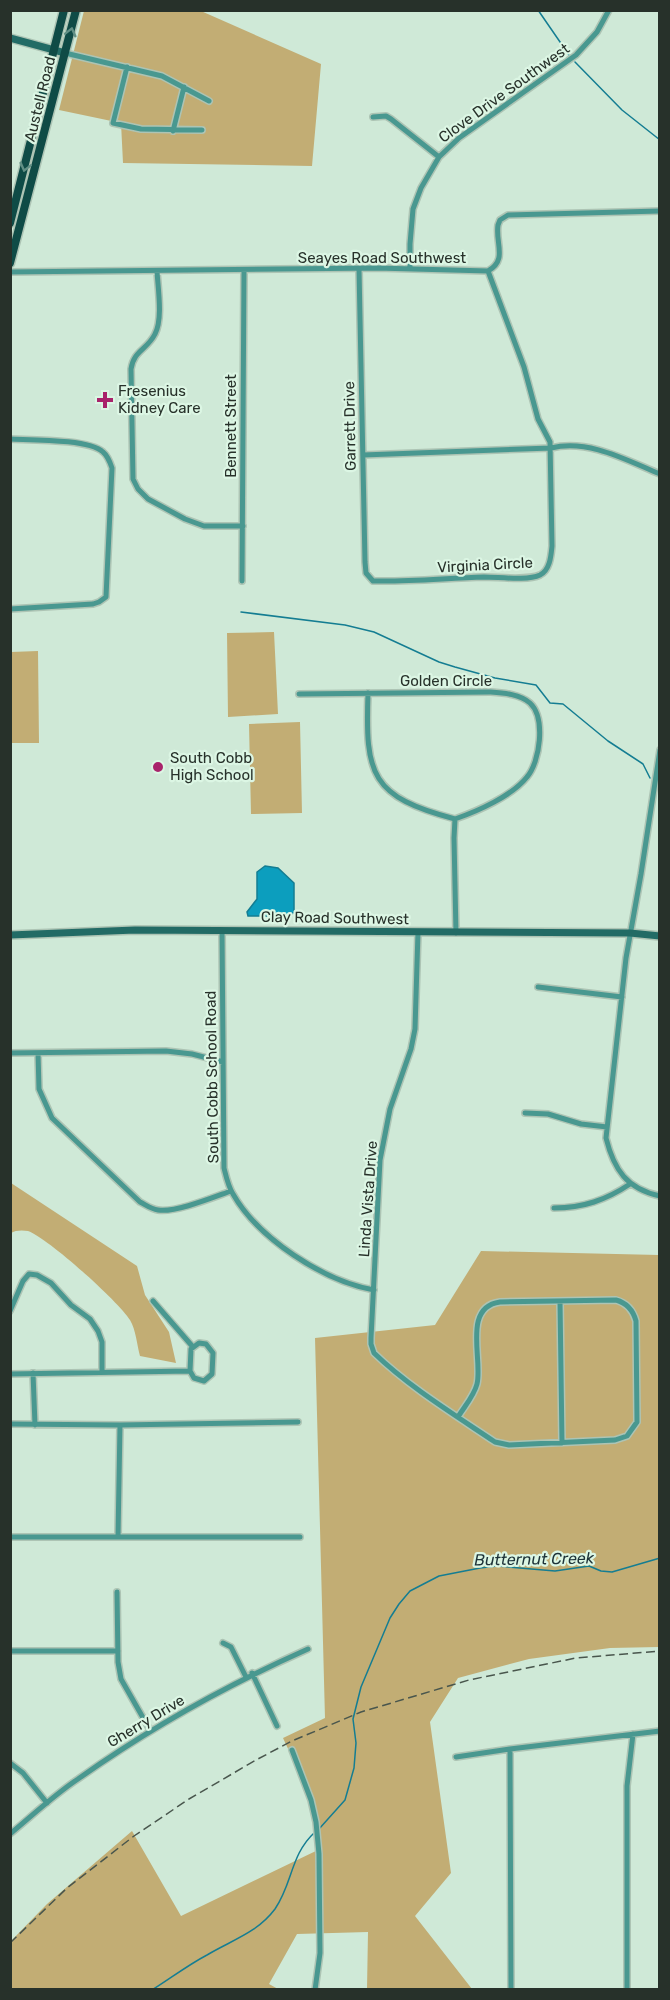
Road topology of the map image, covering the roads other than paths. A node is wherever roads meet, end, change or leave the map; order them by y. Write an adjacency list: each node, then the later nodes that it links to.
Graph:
1 (64, 10): 5 (main road, Austell Road)
2 (76, 10): 6 (main road, Austell Road, one-way to 2)
3 (609, 10): 13 (street, Clove Drive Southwest)
4 (10, 38): 5 (street)
5 (53, 50): 6 (street); 15 (main road, Austell Road, one-way to 15)
6 (65, 53): 7 (street); 16 (main road, Austell Road)
7 (127, 67): 8 (street); 12 (street)
8 (184, 87): 9 (street); 12 (street)
9 (208, 101)
10 (373, 117): 13 (street)
11 (202, 130): 12 (street)
12 (173, 131)
13 (439, 157): 17 (street, Clove Drive Southwest)
14 (660, 211): 21 (street)
15 (10, 223)
16 (10, 263)
17 (410, 268): 18 (street, Seayes Road Southwest); 21 (street, Seayes Road Southwest)
18 (358, 269): 20 (street, Seayes Road Southwest); 25 (street, Garrett Drive)
19 (157, 271): 20 (street, Seayes Road Southwest); 22 (street, Seayes Road Southwest); 27 (street)
20 (244, 271): 27 (street, Bennett Street)
21 (488, 271): 24 (street, Seayes Road Southwest)
22 (10, 272)
23 (10, 439): 30 (street)
24 (551, 448): 25 (street); 26 (street); 29 (street, Virginia Circle)
25 (363, 455): 29 (street, Garrett Drive)
26 (660, 474)
27 (243, 526): 28 (street, Bennett Street)
28 (242, 581)
29 (373, 581)
30 (10, 609)
31 (368, 693): 32 (street, Golden Circle); 34 (street); 34 (street, Golden Circle)
32 (299, 694)
33 (660, 750): 38 (street)
34 (455, 819): 37 (street)
35 (222, 930): 36 (street, Clay Road Southwest); 39 (street, Clay Road Southwest); 45 (street, South Cobb School Road)
36 (418, 932): 37 (street, Clay Road Southwest); 52 (street, Linda Vista Drive)
37 (456, 933): 38 (street, Clay Road Southwest)
38 (630, 933): 40 (street, Clay Road Southwest); 42 (street)
39 (10, 935)
40 (660, 936)
41 (538, 987): 42 (street)
42 (622, 997): 47 (street)
43 (10, 1053): 44 (street)
44 (38, 1053): 45 (street); 49 (street)
45 (223, 1062): 49 (street, South Cobb School Road)
46 (525, 1113): 47 (street)
47 (606, 1127): 48 (street)
48 (630, 1184): 50 (street); 51 (street)
49 (231, 1191): 52 (street, South Cobb School Road)
50 (660, 1196)
51 (554, 1208)
52 (374, 1290): 61 (street, Linda Vista Drive)
53 (153, 1301): 56 (street)
54 (560, 1301): 61 (street); 66 (street); 66 (street)
55 (10, 1311): 57 (street)
56 (193, 1347): 58 (street); 58 (street)
57 (102, 1371): 58 (street); 59 (street)
58 (190, 1371)
59 (33, 1373): 60 (street); 64 (street)
60 (10, 1374)
61 (458, 1417): 66 (street)
62 (298, 1422): 65 (street)
63 (10, 1424): 64 (street)
64 (34, 1425): 65 (street)
65 (120, 1425): 69 (street)
66 (562, 1443)
67 (10, 1537): 69 (street)
68 (300, 1537): 69 (street)
69 (118, 1538)
70 (117, 1592): 74 (street)
71 (223, 1643): 76 (street)
72 (308, 1649): 75 (street, Gherry Drive)
73 (10, 1651): 74 (street)
74 (118, 1651): 78 (street)
75 (252, 1673): 76 (street, Gherry Drive); 77 (street)
76 (246, 1677): 78 (street, Gherry Drive)
77 (277, 1726)
78 (150, 1730): 85 (street, Gherry Drive)
79 (660, 1731): 80 (street)
80 (633, 1734): 81 (street); 89 (street)
81 (510, 1749): 83 (street); 88 (street)
82 (292, 1750): 87 (street)
83 (456, 1757)
84 (10, 1763): 85 (street)
85 (47, 1803): 86 (street, Gherry Drive)
86 (10, 1834)
87 (315, 1989)
88 (512, 1989)
89 (627, 1989)

